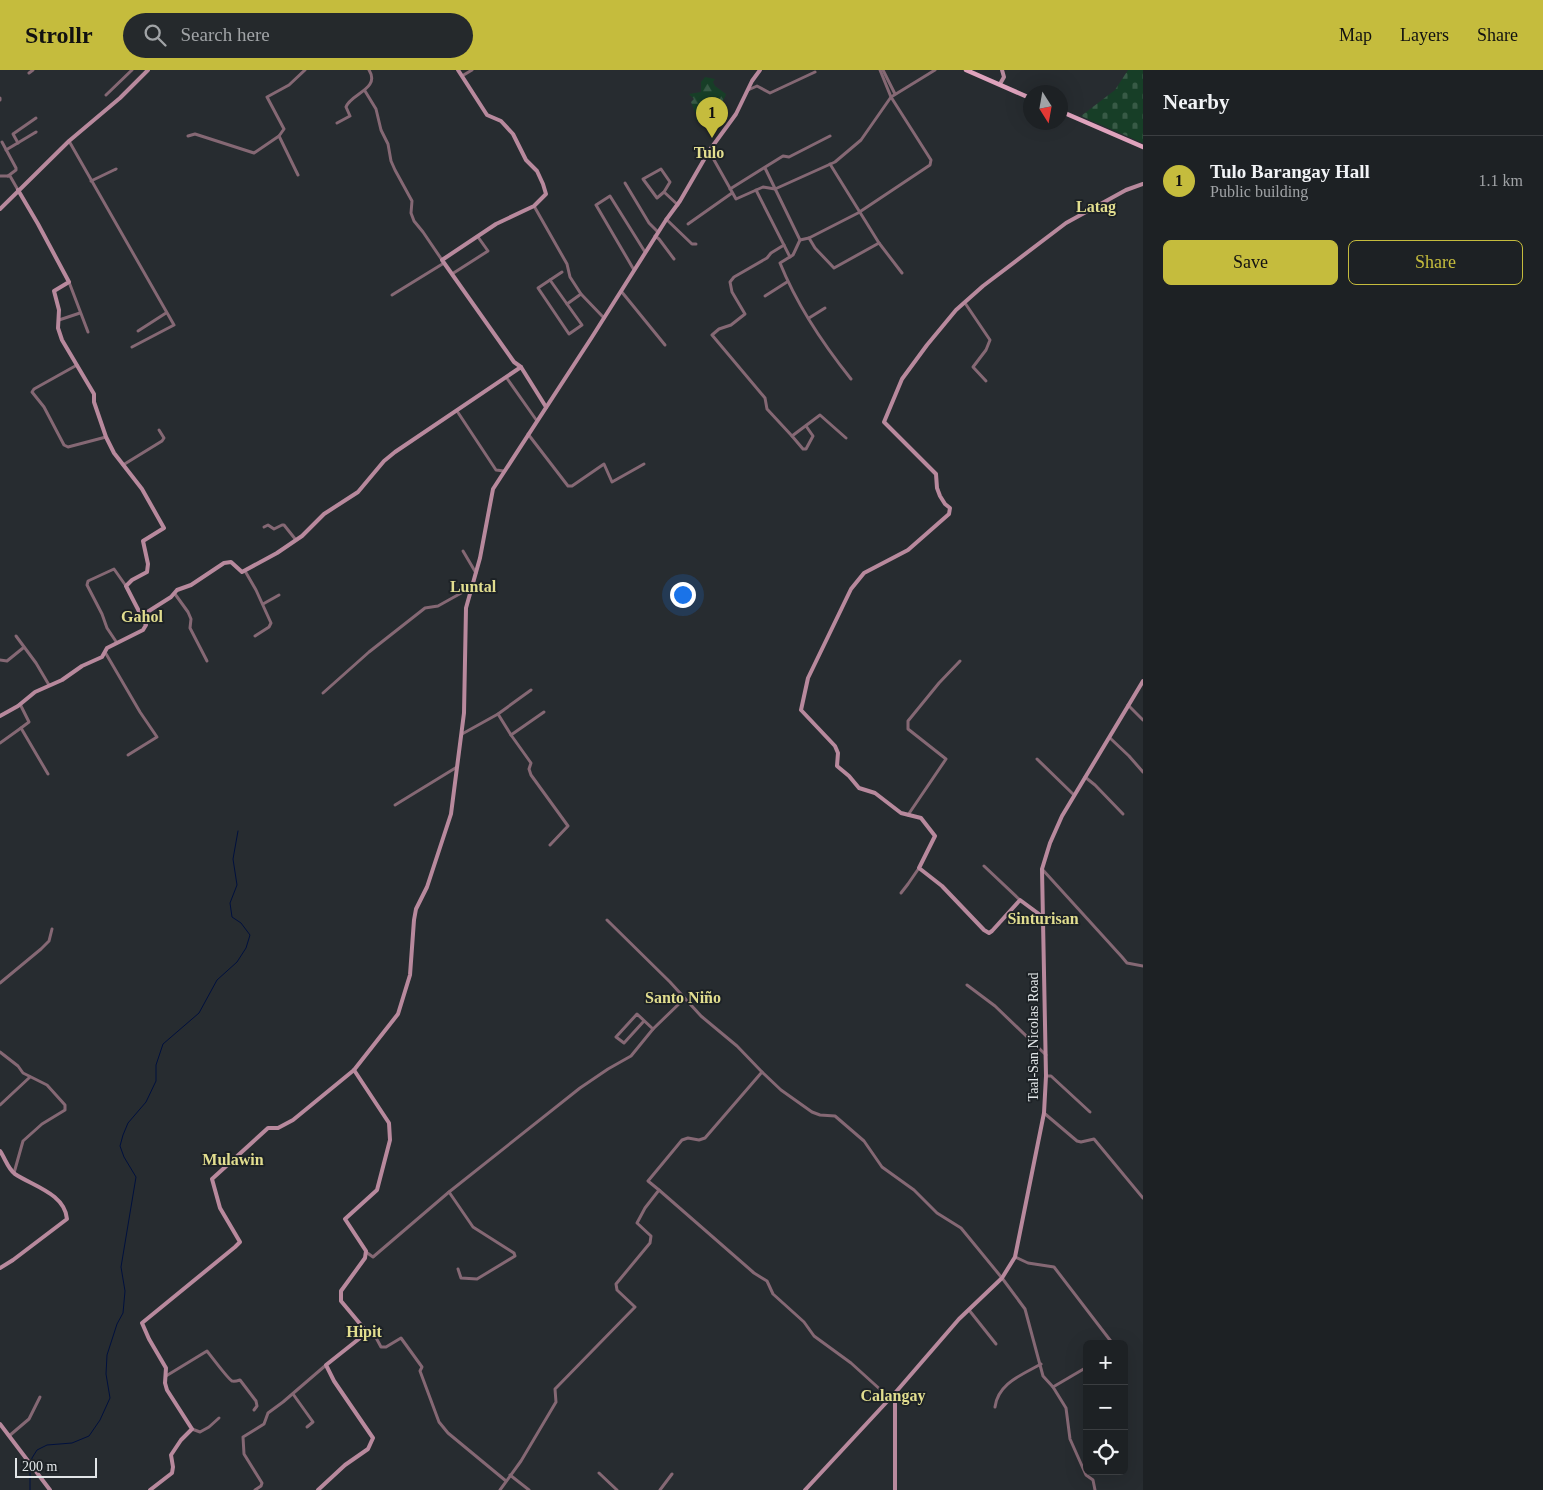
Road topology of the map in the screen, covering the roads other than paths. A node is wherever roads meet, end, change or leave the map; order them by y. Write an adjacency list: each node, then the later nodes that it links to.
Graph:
1 (132, 70): 17 (street)
2 (148, 70): 27 (street)
3 (305, 70): 25 (street)
4 (369, 70): 16 (street)
5 (458, 70): 13 (street)
6 (472, 70): 13 (street)
7 (760, 70): 15 (street)
8 (881, 70): 19 (street)
9 (936, 70): 19 (street)
10 (966, 70): 14 (main road)
11 (1002, 70): 14 (street)
12 (815, 72): 15 (street)
13 (462, 76): 48 (street)
14 (1000, 84): 18 (main road)
15 (748, 90): 32 (street)
16 (365, 91): 22 (street); 63 (street)
17 (106, 94)
18 (1023, 95)
19 (893, 96): 33 (street); 50 (street)
20 (1068, 114): 30 (main road)
21 (36, 118): 29 (street)
22 (337, 123)
23 (36, 132): 29 (street)
24 (188, 136): 25 (street)
25 (279, 136): 36 (street)
26 (830, 136): 34 (street)
27 (69, 141): 39 (street); 43 (street)
28 (2, 142): 31 (street)
29 (18, 143): 31 (street)
30 (1143, 147)
31 (6, 150): 38 (street)
32 (709, 151): 45 (street); 47 (street)
33 (830, 164): 42 (street); 50 (street)
34 (765, 168): 42 (street); 45 (street)
35 (116, 169): 39 (street)
36 (298, 175)
37 (0, 176): 38 (street)
38 (8, 176): 43 (street)
39 (91, 180): 79 (street)
40 (625, 183): 53 (street)
41 (1143, 184): 75 (street)
42 (775, 189): 44 (street); 56 (street)
43 (18, 190): 49 (street); 69 (street)
44 (756, 190): 45 (street); 59 (street)
45 (731, 191): 52 (street)
46 (664, 192): 46 (street); 47 (street)
47 (678, 205): 51 (street)
48 (534, 206): 54 (street); 72 (street)
49 (0, 209)
50 (859, 212): 55 (street); 57 (street)
51 (666, 219): 53 (street); 58 (street)
52 (688, 224)
53 (656, 234): 60 (street); 62 (street)
54 (478, 237): 63 (street); 67 (street)
55 (809, 238): 56 (street); 57 (street)
56 (800, 240): 61 (street)
57 (879, 243): 66 (street)
58 (696, 244)
59 (784, 245): 61 (street); 98 (street)
60 (645, 252): 64 (street); 64 (street)
61 (790, 257): 70 (street)
62 (674, 258)
63 (443, 261): 67 (street); 73 (street)
64 (634, 270): 71 (street)
65 (562, 272): 68 (street)
66 (902, 273)
67 (452, 274): 88 (street)
68 (550, 280): 76 (street); 76 (street)
69 (69, 282): 78 (street); 82 (street)
70 (787, 282): 74 (street); 81 (street)
71 (621, 291): 80 (street); 85 (street)
72 (581, 294): 76 (street); 80 (street)
73 (392, 295)
74 (765, 296)
75 (964, 303): 91 (street); 146 (street)
76 (567, 304)
77 (825, 308): 81 (street)
78 (80, 313): 82 (street); 84 (street)
79 (166, 313): 83 (street); 86 (street)
80 (604, 318): 92 (street)
81 (809, 318): 90 (street)
82 (59, 320): 87 (street)
83 (138, 331)
84 (88, 332)
85 (665, 345)
86 (132, 347)
87 (77, 364): 99 (street); 99 (street)
88 (521, 367): 89 (street); 92 (street)
89 (506, 377): 93 (street); 94 (street)
90 (851, 379)
91 (986, 381)
92 (546, 407): 94 (street)
93 (457, 411): 103 (street); 105 (street)
94 (537, 421): 97 (street)
95 (806, 426): 98 (street); 98 (street); 100 (street)
96 (159, 430): 102 (street)
97 (528, 434): 101 (street); 103 (street)
98 (792, 436)
99 (106, 437): 102 (street)
100 (846, 438)
101 (644, 464)
102 (123, 465): 109 (street)
103 (504, 471): 108 (street)
104 (264, 527): 105 (street)
105 (296, 540): 107 (street)
106 (463, 551): 108 (street)
107 (246, 571): 111 (street); 113 (street)
108 (476, 574): 110 (street)
109 (126, 586): 114 (street); 117 (street)
110 (472, 587): 126 (street); 134 (street)
111 (175, 594): 114 (street); 121 (street)
112 (279, 595): 113 (street)
113 (263, 604): 116 (street)
114 (141, 616): 117 (street)
115 (16, 636): 118 (street)
116 (255, 636)
117 (117, 643): 119 (street)
118 (23, 648): 120 (street); 124 (street)
119 (105, 652): 124 (street); 138 (street)
120 (0, 660)
121 (206, 661)
122 (960, 661): 146 (street)
123 (1143, 681): 128 (street, Taal-San Nicolas Road)
124 (49, 685): 127 (street)
125 (531, 690): 130 (street)
126 (323, 693)
127 (20, 704): 131 (street); 133 (street)
128 (1128, 705): 132 (street); 136 (street, Taal-San Nicolas Road)
129 (544, 712): 135 (street)
130 (498, 714): 134 (street); 135 (street)
131 (0, 716)
132 (1143, 720)
133 (21, 728): 137 (street); 142 (street)
134 (462, 734): 140 (street)
135 (511, 735): 148 (street)
136 (1110, 738): 141 (street); 143 (street, Taal-San Nicolas Road)
137 (0, 743)
138 (128, 755)
139 (1037, 760): 144 (street)
140 (458, 767): 145 (street); 165 (street)
141 (1143, 772)
142 (48, 774)
143 (1085, 778): 144 (street, Taal-San Nicolas Road); 147 (street)
144 (1074, 795): 151 (street, Taal-San Nicolas Road)
145 (395, 805)
146 (908, 814): 150 (street)
147 (1123, 814)
148 (550, 845)
149 (984, 866): 153 (street)
150 (919, 868): 152 (street); 153 (street)
151 (1042, 869): 154 (street, Taal-San Nicolas Road); 157 (street)
152 (900, 893)
153 (1020, 900): 154 (street)
154 (1043, 918): 164 (street, Taal-San Nicolas Road)
155 (607, 920): 160 (street)
156 (52, 930): 158 (street)
157 (1143, 966)
158 (0, 983)
159 (967, 985): 164 (street)
160 (684, 998): 162 (street); 166 (street)
161 (644, 1021): 161 (street); 162 (street)
162 (653, 1029): 175 (street)
163 (0, 1052): 168 (street)
164 (1046, 1056): 167 (street, Taal-San Nicolas Road)
165 (354, 1070): 177 (street); 189 (street)
166 (762, 1072): 174 (street); 181 (street)
167 (1046, 1076): 170 (street); 171 (street, Taal-San Nicolas Road)
168 (30, 1077): 169 (street); 173 (street)
169 (0, 1105)
170 (1090, 1112)
171 (1044, 1113): 176 (street); 178 (street, Taal-San Nicolas Road)
172 (0, 1151): 173 (street)
173 (14, 1173): 179 (street)
174 (658, 1190): 194 (street); 205 (street)
175 (449, 1192): 177 (street); 180 (street)
176 (1142, 1195)
177 (366, 1251): 183 (street)
178 (1015, 1257): 181 (street, Taal-San Nicolas Road); 184 (street)
179 (0, 1268)
180 (458, 1269)
181 (1002, 1278): 182 (street, Taal-San Nicolas Road); 186 (street)
182 (969, 1310): 185 (street); 191 (street, Taal-San Nicolas Road)
183 (366, 1331): 187 (street); 206 (street)
184 (1109, 1340)
185 (996, 1344)
186 (1041, 1364): 190 (street); 196 (street)
187 (326, 1365): 192 (street); 210 (street)
188 (1083, 1369): 190 (street)
189 (166, 1376): 197 (street); 201 (street)
190 (1053, 1387): 217 (street)
191 (895, 1393): 194 (street, Taal-San Nicolas Road); 195 (street)
192 (293, 1394): 200 (street); 209 (street)
193 (40, 1397): 202 (street)
194 (889, 1398): 195 (street); 215 (street, Taal-San Nicolas Road)
195 (894, 1402): 216 (street)
196 (996, 1407)
197 (254, 1410)
198 (219, 1418): 201 (street)
199 (0, 1424): 202 (street)
200 (307, 1427)
201 (192, 1429): 208 (street)
202 (9, 1436): 207 (street)
203 (599, 1473): 213 (street)
204 (672, 1474): 214 (street)
205 (510, 1475): 206 (street); 212 (street)
206 (506, 1481): 211 (street)
207 (50, 1490)
208 (150, 1490)
209 (254, 1490)
210 (318, 1490)
211 (500, 1490)
212 (529, 1490)
213 (617, 1490)
214 (660, 1490)
215 (805, 1490)
216 (895, 1490)
217 (1095, 1490)

